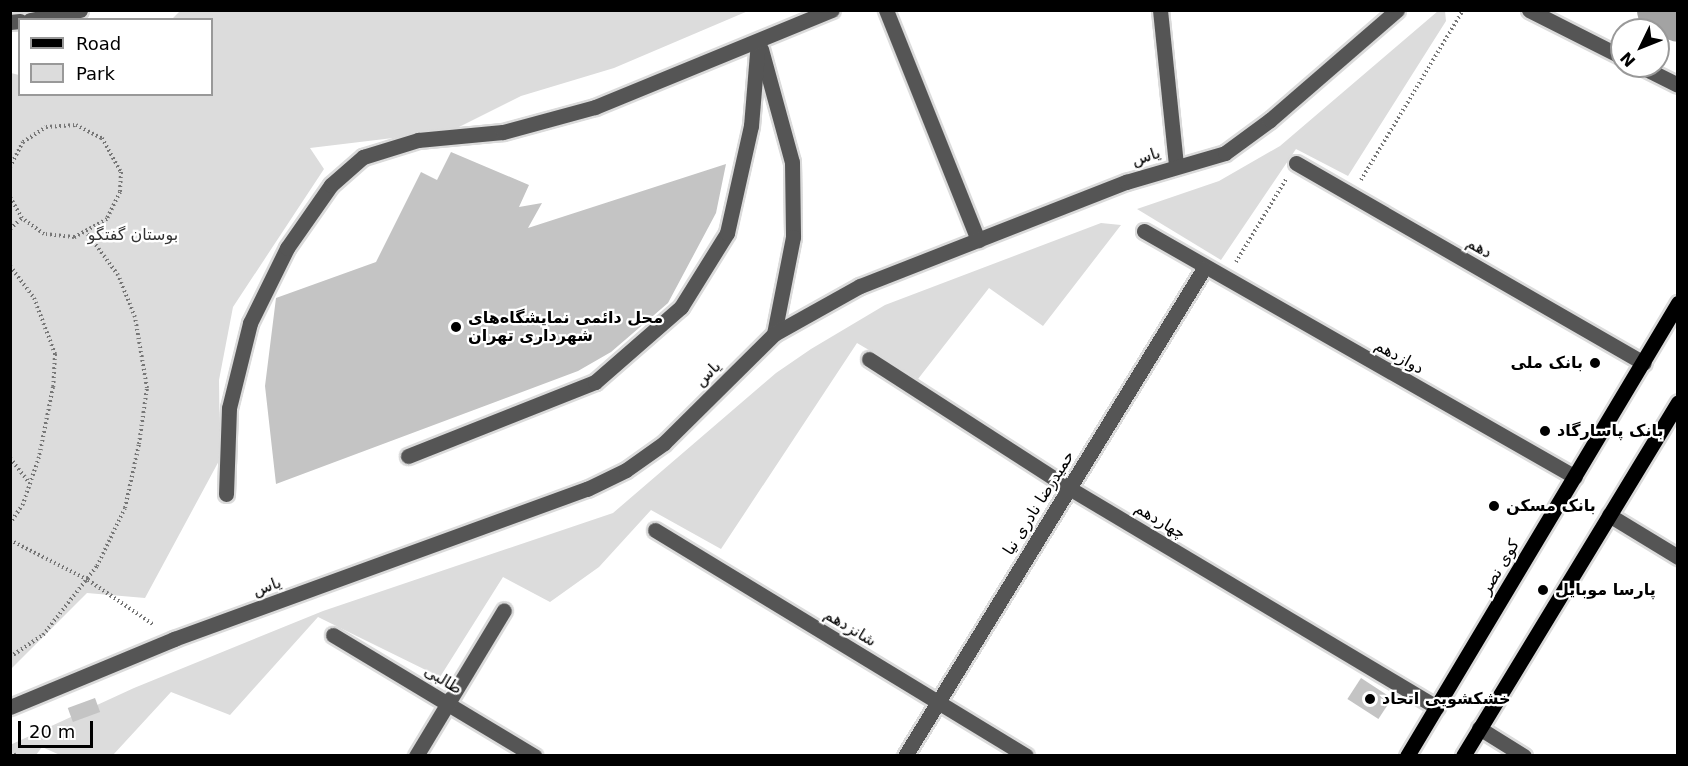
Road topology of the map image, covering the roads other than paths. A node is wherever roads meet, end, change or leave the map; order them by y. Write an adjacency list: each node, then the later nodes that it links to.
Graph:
1 (80, 10): 8 (street)
2 (832, 10): 7 (street)
3 (886, 10): 16 (street)
4 (1160, 10): 14 (street)
5 (1397, 10): 14 (street, یاس)
6 (1529, 10): 10 (street)
7 (799, 17): 9 (street)
8 (40, 18)
9 (758, 40): 19 (street); 23 (street); 26 (street)
10 (1610, 51)
11 (1663, 78): 12 (street)
12 (1677, 85)
13 (1296, 163): 21 (street, دهم)
14 (1176, 166): 16 (street, یاس)
15 (1144, 231): 17 (street, دوازدهم)
16 (978, 240): 19 (street, یاس)
17 (1204, 268): 24 (street, دوازدهم); 25 (street, حمیدرضا نادری نیا)
18 (1677, 303): 21 (main road, کوی نصر)
19 (774, 334): 34 (street, یاس)
20 (869, 359): 25 (street, چهاردهم)
21 (1644, 363): 24 (main road, کوی نصر)
22 (1677, 402): 27 (main road)
23 (408, 456)
24 (1575, 477): 35 (main road, کوی نصر)
25 (1069, 488): 32 (street, حمیدرضا نادری نیا); 35 (street, چهاردهم)
26 (226, 494)
27 (1609, 515): 29 (street); 36 (main road)
28 (655, 530): 32 (street, شانزدهم)
29 (1677, 557)
30 (504, 610): 33 (street)
31 (333, 634): 33 (street, طالبی)
32 (938, 702): 39 (street, حمیدرضا نادری نیا); 40 (street, شانزدهم)
33 (447, 704): 37 (street); 38 (street, طالبی)
34 (10, 707)
35 (1437, 707): 41 (main road, کوی نصر)
36 (1479, 728): 42 (main road); 43 (street)
37 (416, 756)
38 (534, 756)
39 (905, 756)
40 (1026, 756)
41 (1407, 756)
42 (1463, 756)
43 (1524, 756)

